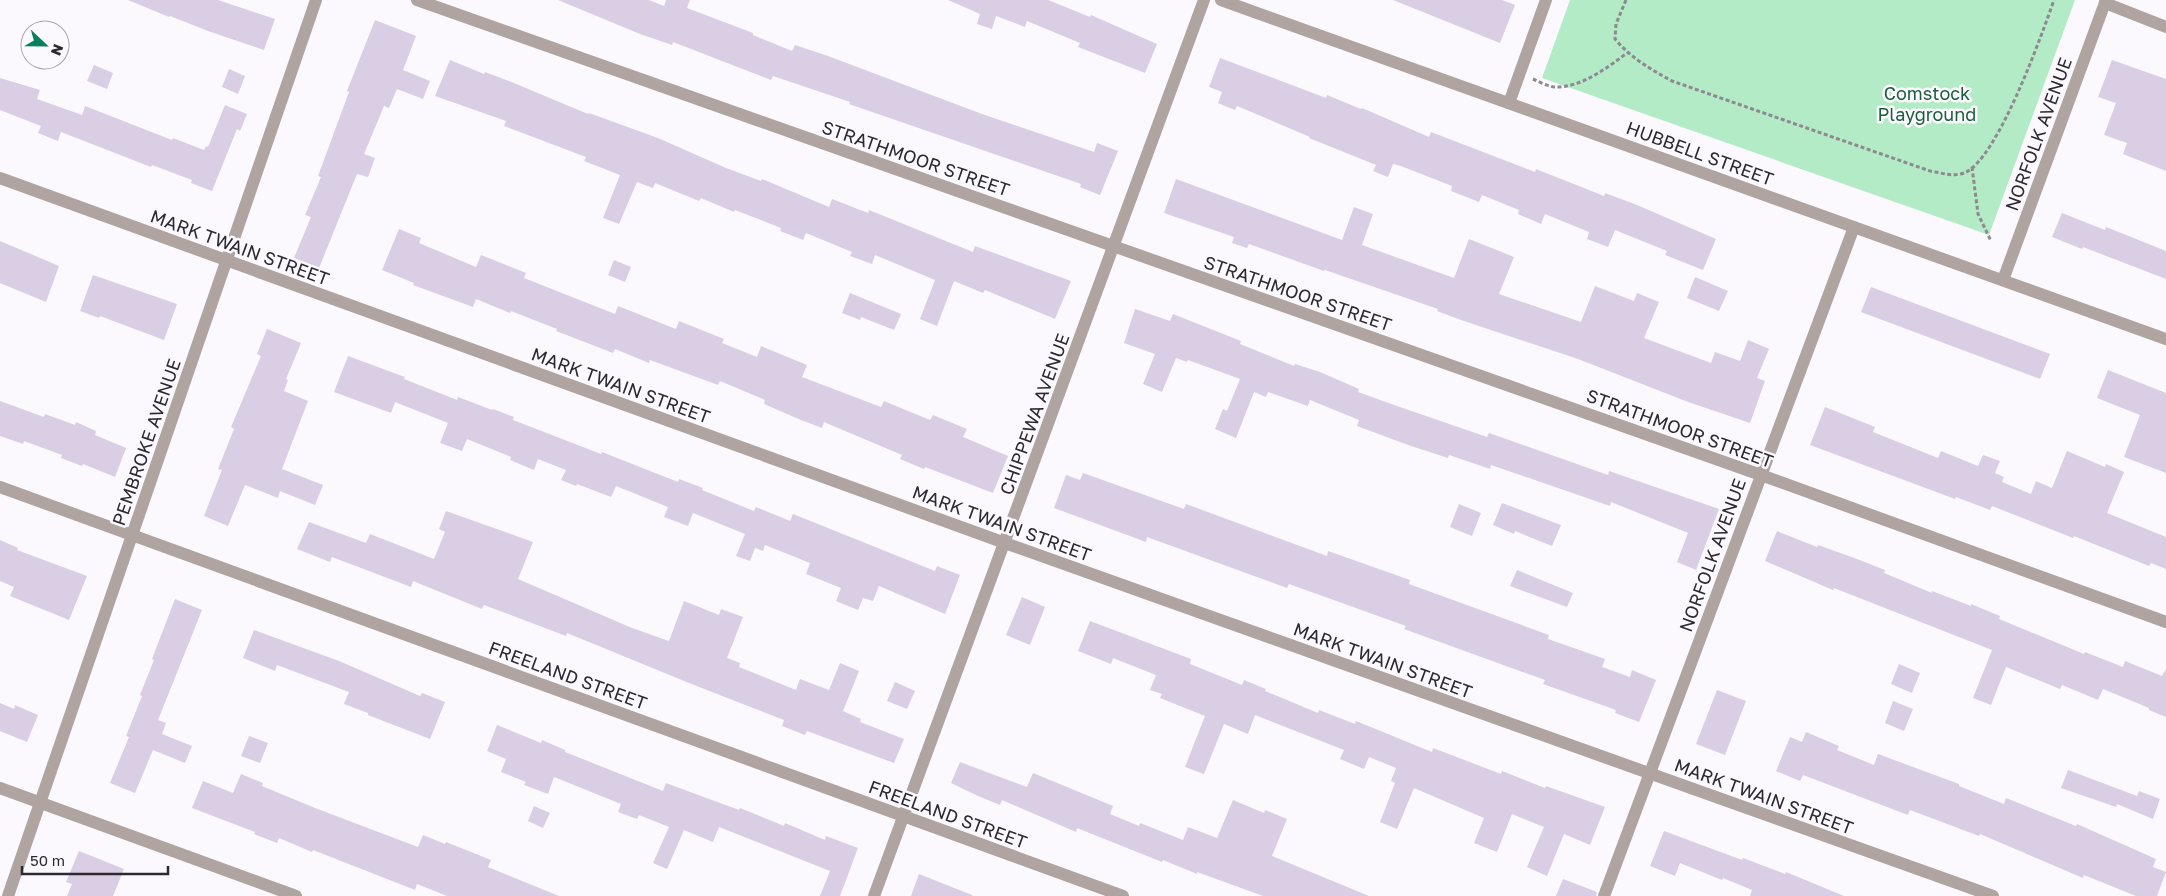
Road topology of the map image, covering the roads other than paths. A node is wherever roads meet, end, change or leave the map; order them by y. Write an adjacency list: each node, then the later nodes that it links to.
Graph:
1 (316, 0): 12 (street, PEMBROKE AVENUE)
2 (417, 0): 11 (street, STRATHMOOR STREET)
3 (1204, 0): 11 (street, CHIPPEWA AVENUE)
4 (1221, 0): 8 (street, HUBBELL STREET)
5 (1546, 0): 8 (street)
6 (2106, 2): 7 (street); 13 (street, NORFOLK AVENUE)
7 (2166, 27)
8 (1509, 103): 10 (street, HUBBELL STREET)
9 (0, 178): 12 (street, MARK TWAIN STREET)
10 (1854, 227): 13 (street, HUBBELL STREET); 15 (street, NORFOLK AVENUE)
11 (1114, 247): 15 (street, STRATHMOOR STREET); 18 (street, CHIPPEWA AVENUE)
12 (227, 261): 17 (street, PEMBROKE AVENUE); 18 (street, MARK TWAIN STREET)
13 (2003, 280): 14 (street, HUBBELL STREET)
14 (2166, 338)
15 (1761, 475): 19 (street, STRATHMOOR STREET); 20 (street, NORFOLK AVENUE)
16 (0, 487): 17 (street, FREELAND STREET)
17 (133, 535): 22 (street, PEMBROKE AVENUE); 23 (street, FREELAND STREET)
18 (1005, 543): 20 (street, MARK TWAIN STREET); 23 (street, CHIPPEWA AVENUE)
19 (2166, 622)
20 (1650, 774): 28 (street, NORFOLK AVENUE); 29 (street, MARK TWAIN STREET)
21 (0, 788): 22 (street)
22 (40, 803): 24 (street, PEMBROKE AVENUE); 25 (street)
23 (904, 816): 26 (street, CHIPPEWA AVENUE); 27 (street, FREELAND STREET)
24 (8, 896)
25 (296, 896)
26 (874, 896)
27 (1123, 896)
28 (1604, 896)
29 (1993, 896)

